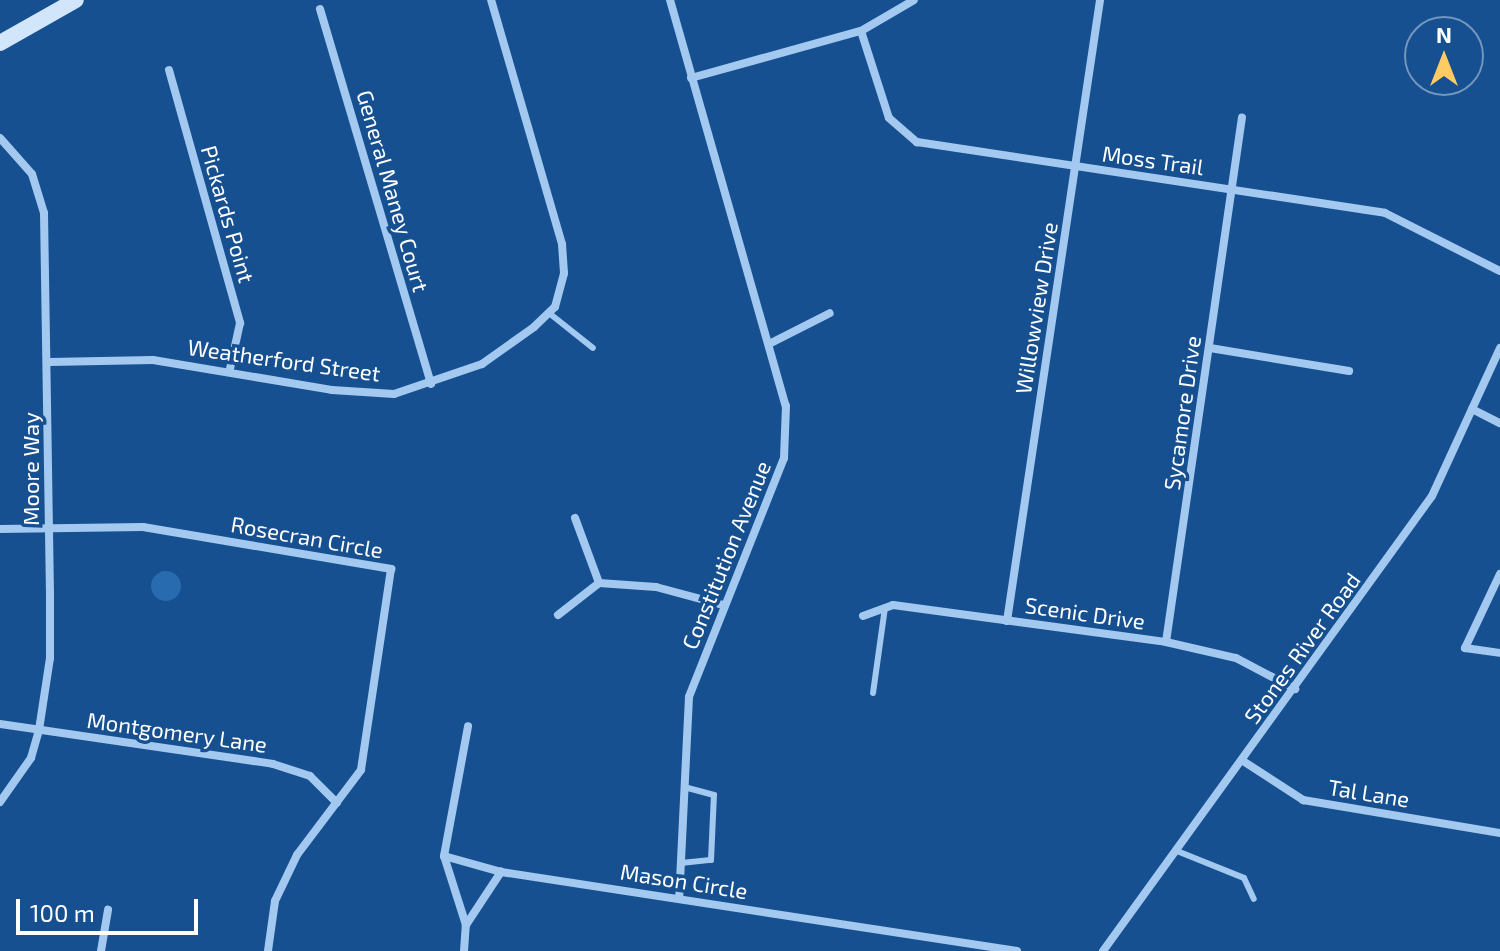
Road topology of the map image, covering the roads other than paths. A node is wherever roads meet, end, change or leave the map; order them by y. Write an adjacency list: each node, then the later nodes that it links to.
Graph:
1 (76, 0): 8 (main road)
2 (491, 0): 16 (street)
3 (670, 0): 10 (street, Constitution Avenue)
4 (914, 0): 7 (street)
5 (1100, 0): 13 (street, Willowview Drive)
6 (320, 9): 25 (street, General Maney Court)
7 (861, 31): 10 (street); 13 (street, Moss Trail)
8 (0, 43)
9 (169, 70): 23 (street, Pickards Point)
10 (691, 78): 18 (street, Constitution Avenue)
11 (1242, 117): 14 (street, Sycamore Drive)
12 (0, 138): 22 (street, Moore Way)
13 (1075, 168): 14 (street, Moss Trail); 37 (street, Willowview Drive)
14 (1232, 189): 15 (street, Moss Trail); 20 (street, Sycamore Drive)
15 (1500, 271)
16 (549, 313): 19 (lane); 25 (street, Weatherford Street)
17 (830, 313): 18 (street)
18 (769, 344): 33 (street, Constitution Avenue)
19 (593, 348)
20 (1210, 348): 24 (street); 38 (street, Sycamore Drive)
21 (1500, 348): 26 (street, Stones River Road)
22 (49, 362): 23 (street, Weatherford Street); 30 (street, Moore Way)
23 (230, 369): 25 (street, Weatherford Street)
24 (1349, 371)
25 (431, 384)
26 (1472, 409): 27 (street); 40 (street, Stones River Road)
27 (1500, 423)
28 (575, 518): 32 (street)
29 (0, 529): 30 (street, Rosecran Circle)
30 (49, 529): 44 (street, Moore Way); 48 (street, Rosecran Circle)
31 (1500, 574): 39 (street)
32 (599, 583): 33 (street); 35 (street)
33 (723, 605): 46 (street, Constitution Avenue)
34 (885, 608): 36 (street, Scenic Drive); 37 (street, Scenic Drive); 41 (lane)
35 (558, 615)
36 (863, 616)
37 (1007, 621): 38 (street, Scenic Drive)
38 (1166, 642): 40 (street, Scenic Drive)
39 (1500, 653)
40 (1295, 689): 45 (street, Stones River Road)
41 (873, 693)
42 (0, 724): 44 (street, Montgomery Lane)
43 (468, 726): 51 (street)
44 (39, 730): 47 (street, Moore Way); 48 (street, Montgomery Lane)
45 (1243, 761): 49 (street, Tal Lane); 50 (street, Stones River Road)
46 (685, 787): 52 (street, Constitution Avenue); 52 (lane)
47 (0, 802)
48 (337, 803): 59 (street, Rosecran Circle)
49 (1500, 833)
50 (1177, 851): 55 (lane); 62 (street, Stones River Road)
51 (444, 856): 53 (street, Mason Circle); 57 (street)
52 (681, 863): 54 (street, Constitution Avenue)
53 (501, 872): 54 (street, Mason Circle); 57 (street)
54 (679, 898): 61 (street, Mason Circle)
55 (1254, 899)
56 (108, 910): 58 (street)
57 (466, 925): 60 (street)
58 (101, 951)
59 (268, 951)
60 (464, 951)
61 (1017, 951)
62 (1103, 951)

